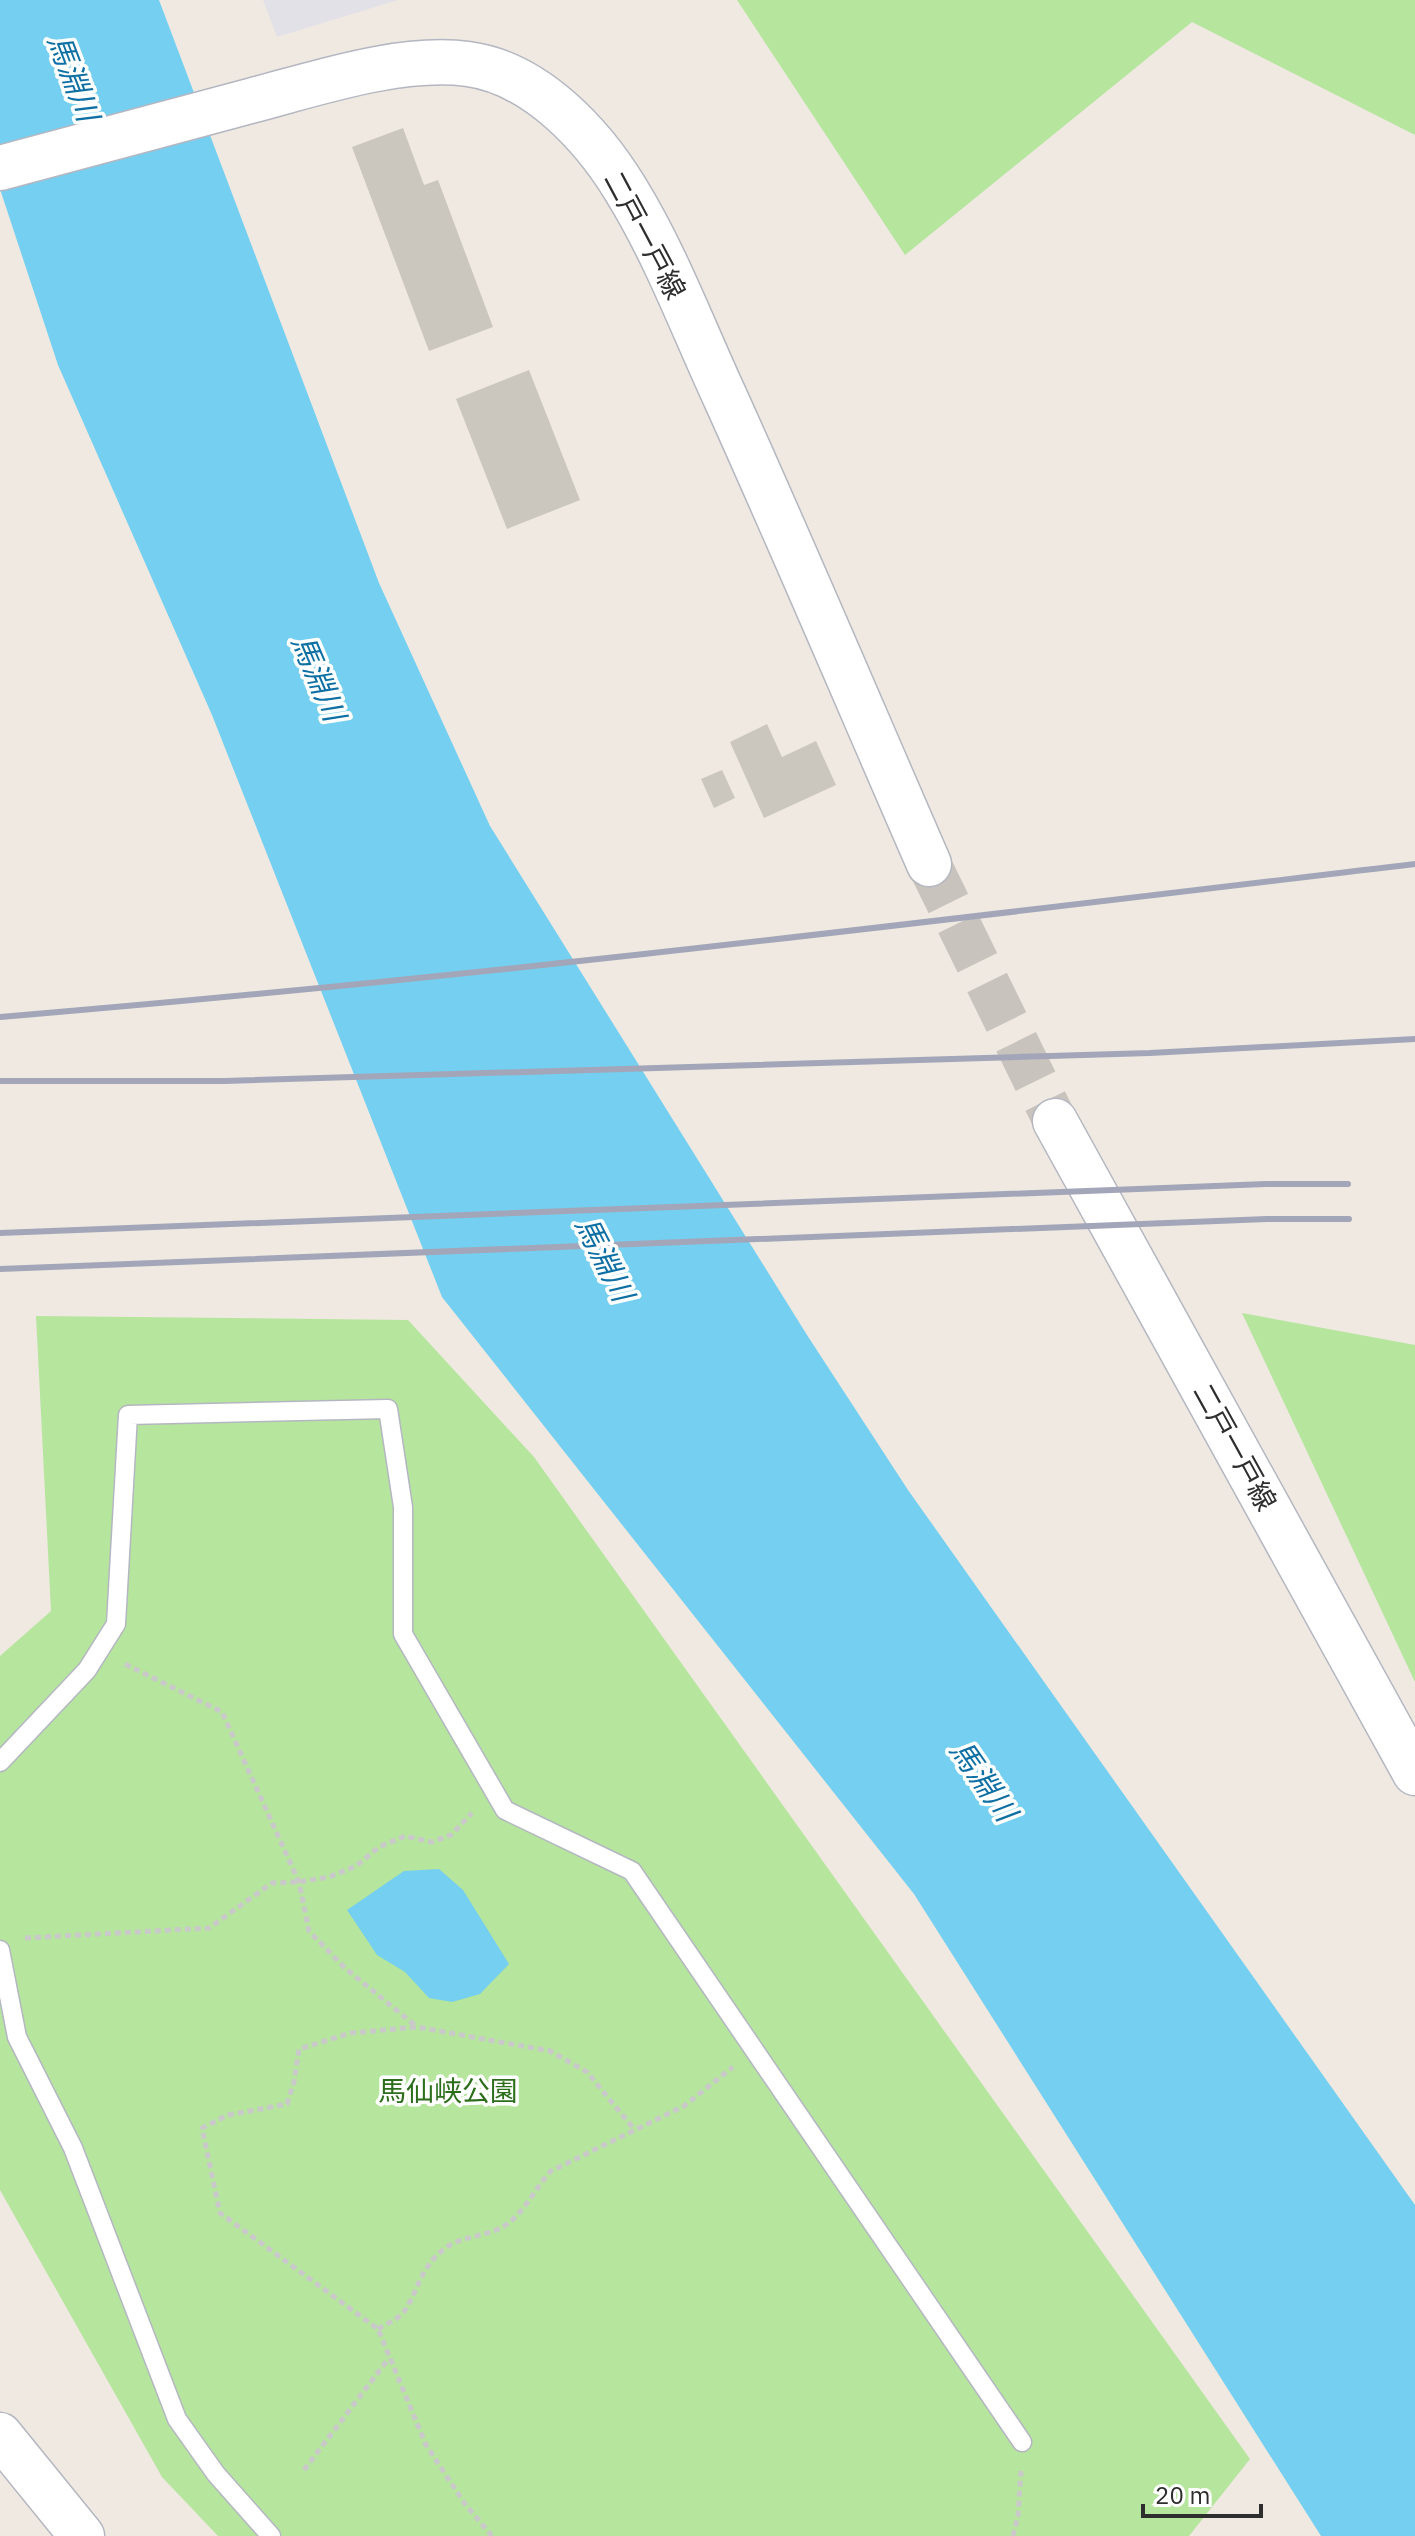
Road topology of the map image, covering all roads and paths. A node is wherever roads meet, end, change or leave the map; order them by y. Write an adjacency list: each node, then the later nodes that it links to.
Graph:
1 (0, 168): 2 (main road, 二戸一戸線)
2 (929, 864)
3 (1055, 1121): 6 (main road, 二戸一戸線)
4 (99, 1651): 5 (lane); 7 (lane); 8 (path)
5 (0, 1762)
6 (1415, 1773)
7 (494, 1790): 8 (path); 11 (lane)
8 (299, 1882): 9 (path); 10 (path)
9 (8, 1944): 19 (lane)
10 (417, 2027): 12 (path); 13 (path)
11 (754, 2050): 12 (path); 16 (lane)
12 (634, 2129): 13 (path)
13 (378, 2329): 14 (path)
14 (390, 2357): 17 (path); 20 (path)
15 (0, 2435): 18 (main road)
16 (1022, 2442): 21 (path)
17 (304, 2470)
18 (82, 2536)
19 (271, 2536)
20 (492, 2536)
21 (1013, 2536)

